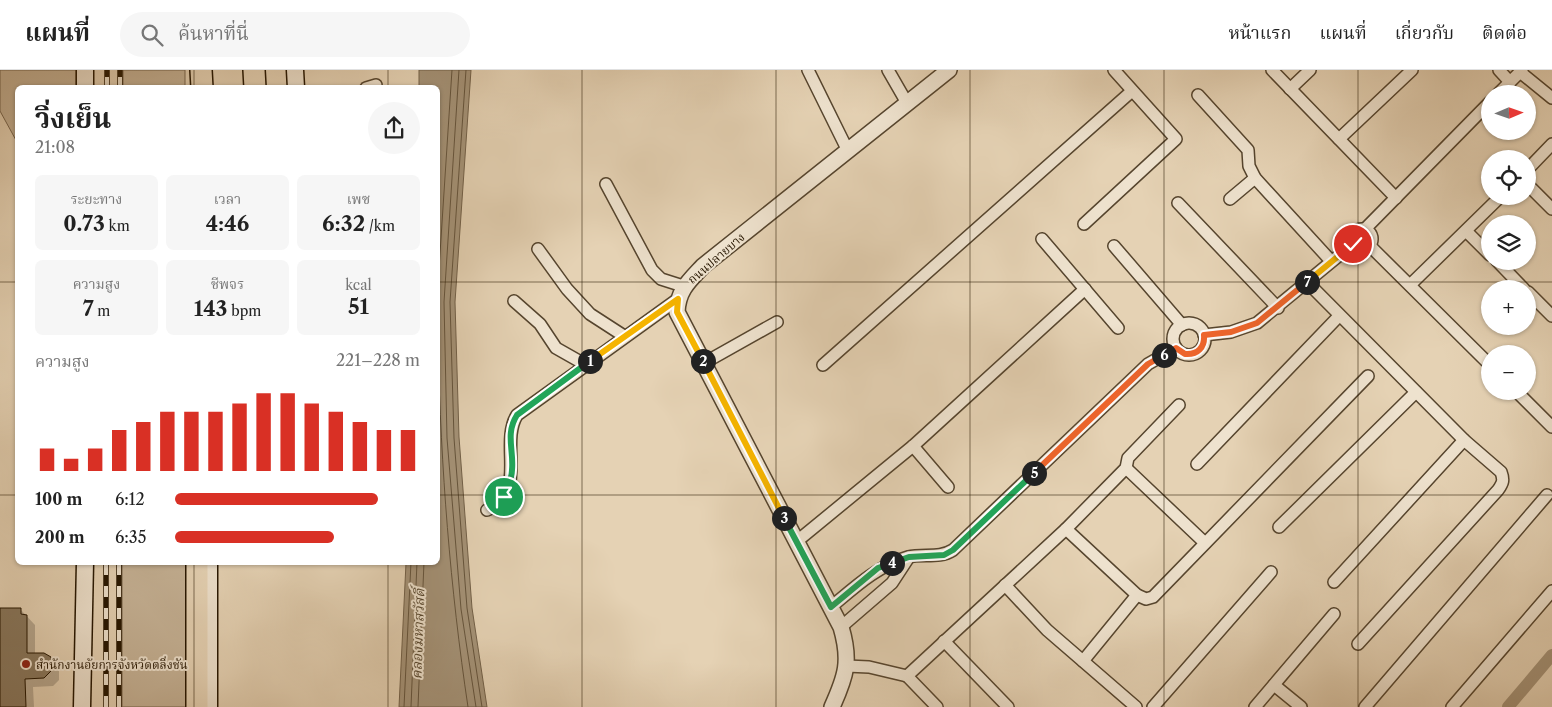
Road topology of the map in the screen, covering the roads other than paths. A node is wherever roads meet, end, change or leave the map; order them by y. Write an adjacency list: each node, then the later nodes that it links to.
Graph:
1 (86, 70): 15 (main road)
2 (201, 70): 16 (highway)
3 (254, 70): 17 (highway)
4 (294, 70): 18 (main road)
5 (808, 70): 28 (street)
6 (888, 70): 24 (street)
7 (949, 70): 24 (street, ถนนปลายบาง)
8 (1114, 70): 21 (street)
9 (1272, 70): 20 (street)
10 (1310, 70): 20 (street)
11 (1412, 70): 26 (street)
12 (1499, 70): 14 (street)
13 (1521, 71): 14 (street); 23 (street)
14 (1510, 82): 19 (street)
15 (86, 85)
16 (202, 85)
17 (255, 85)
18 (296, 85)
19 (1507, 85)
20 (1290, 89): 26 (street)
21 (1132, 92): 38 (street); 68 (street)
22 (1198, 95): 30 (street)
23 (1552, 98)
24 (907, 104): 28 (street, ถนนปลายบาง)
25 (1481, 111): 33 (street)
26 (1339, 139): 33 (street)
27 (1552, 144): 29 (street)
28 (848, 150): 53 (street, ถนนปลายบาง)
29 (1536, 161)
30 (1255, 178): 34 (street); 47 (street)
31 (606, 184): 53 (street)
32 (1536, 193): 37 (street)
33 (1396, 198): 39 (street)
34 (1230, 199)
35 (1178, 202): 56 (street)
36 (1492, 205): 40 (street)
37 (1552, 209)
38 (1084, 224)
39 (1365, 229): 42 (street); 44 (street)
40 (1467, 232): 45 (street); 51 (street)
41 (1042, 239): 52 (street)
42 (1353, 244): 44 (street); 47 (street)
43 (1114, 246): 60 (street)
44 (1370, 246): 51 (street)
45 (1481, 246)
46 (538, 249): 63 (street)
47 (1331, 261): 50 (street)
48 (1505, 270): 49 (street)
49 (1515, 280)
50 (1307, 282): 56 (street); 57 (street)
51 (1410, 285): 65 (street)
52 (1085, 289): 61 (street); 75 (street)
53 (681, 293): 63 (street); 66 (street)
54 (1536, 300): 58 (street)
55 (514, 301): 67 (street)
56 (1278, 308): 62 (street)
57 (1339, 316): 70 (street); 76 (street)
58 (1552, 316)
59 (777, 322): 66 (street)
60 (1182, 325): 62 (street); 64 (street)
61 (1118, 328)
62 (1204, 335): 64 (street)
63 (624, 336): 67 (street)
64 (1176, 348): 85 (street)
65 (1481, 356)
66 (704, 363): 83 (street)
67 (586, 364): 80 (street)
68 (823, 365)
69 (1368, 376): 84 (street)
70 (1416, 392): 74 (street); 81 (street)
71 (1525, 400): 73 (street)
72 (1179, 405): 77 (street)
73 (1552, 427)
74 (1464, 440): 90 (street); 98 (street)
75 (912, 446): 78 (street); 83 (street)
76 (1197, 464)
77 (1126, 468): 82 (street); 84 (street)
78 (948, 487)
79 (1547, 495): 113 (street)
80 (487, 510)
81 (1279, 527)
82 (1066, 529): 91 (street); 93 (street)
83 (796, 542): 94 (street)
84 (1205, 543): 93 (street)
85 (909, 557): 94 (street); 96 (street)
86 (85, 565): 103 (main road)
87 (197, 565): 104 (highway)
88 (210, 565): 105 (main road)
89 (1272, 572): 110 (street)
90 (1334, 582)
91 (1005, 585): 97 (street); 99 (street)
92 (1552, 591): 114 (street)
93 (1137, 595): 99 (street)
94 (831, 607): 96 (street)
95 (1334, 614): 102 (street)
96 (841, 627): 100 (street)
97 (944, 641): 101 (street); 108 (street)
98 (1358, 644)
99 (1083, 661): 109 (street)
100 (848, 666): 101 (street); 106 (street)
101 (907, 676): 107 (street)
102 (1274, 685): 111 (street); 112 (street)
103 (82, 707)
104 (197, 707)
105 (209, 707)
106 (832, 707)
107 (937, 707)
108 (1008, 707)
109 (1136, 707)
110 (1154, 707)
111 (1255, 707)
112 (1301, 707)
113 (1365, 707)
114 (1452, 707)

